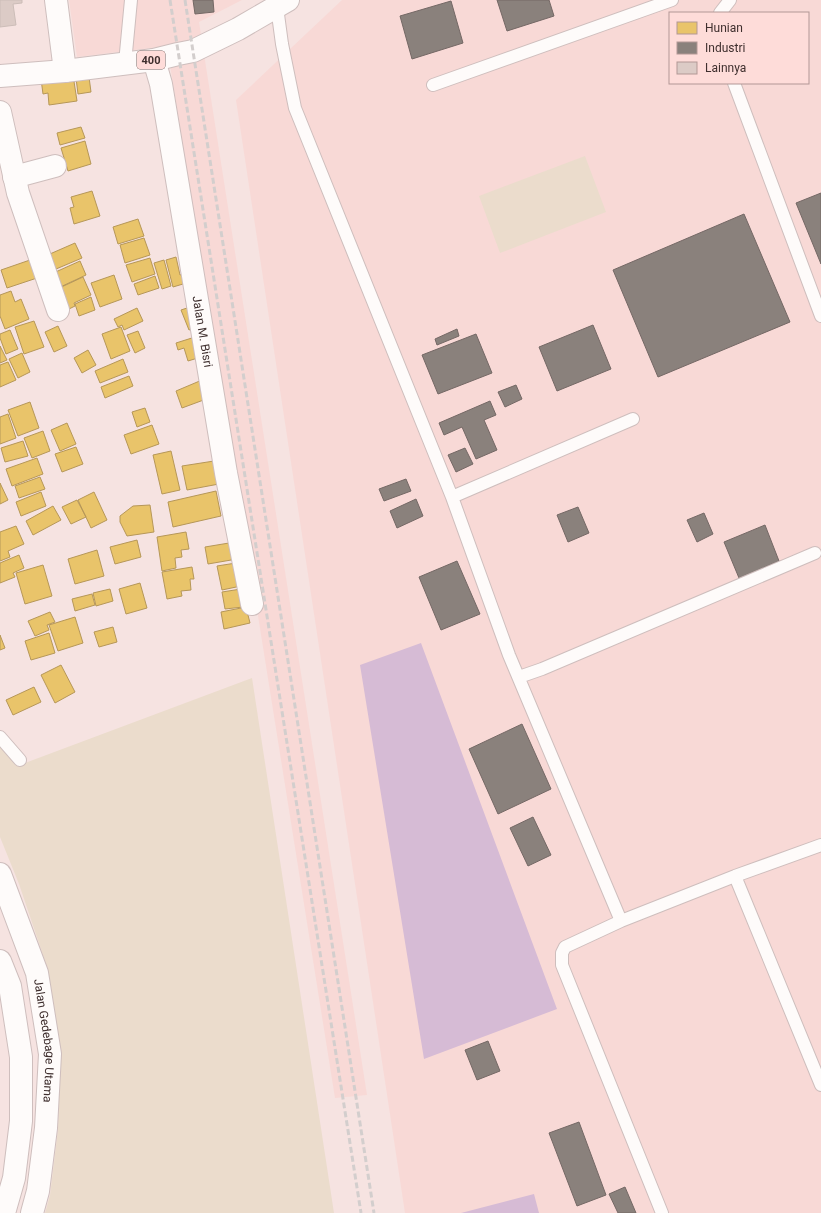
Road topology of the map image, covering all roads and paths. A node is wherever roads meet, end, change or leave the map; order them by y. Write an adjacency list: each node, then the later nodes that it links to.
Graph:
1 (56, 0): 9 (street)
2 (131, 0): 8 (lane)
3 (672, 0): 12 (lane)
4 (730, 0): 6 (lane)
5 (282, 11): 7 (street, 400); 19 (lane)
6 (721, 12)
7 (154, 60): 8 (street, 400); 21 (street, Jalan M. Bisri)
8 (125, 64): 9 (street, 400)
9 (65, 71): 10 (street, 400)
10 (0, 76)
11 (734, 84): 17 (lane)
12 (433, 85)
13 (0, 112): 15 (street)
14 (55, 166): 15 (street)
15 (14, 177): 16 (street)
16 (58, 310)
17 (821, 316)
18 (633, 419): 19 (lane)
19 (452, 496): 22 (lane)
20 (815, 553): 22 (lane)
21 (252, 604)
22 (519, 677): 28 (lane)
23 (0, 737): 24 (lane)
24 (20, 760)
25 (821, 845): 27 (lane)
26 (0, 874): 32 (street, Jalan Gedebage Utama)
27 (735, 876): 28 (lane); 30 (lane)
28 (621, 921): 33 (lane)
29 (0, 961): 31 (street, Jalan Gedebage Utama)
30 (821, 1086)
31 (4, 1213)
32 (32, 1213)
33 (662, 1213)

